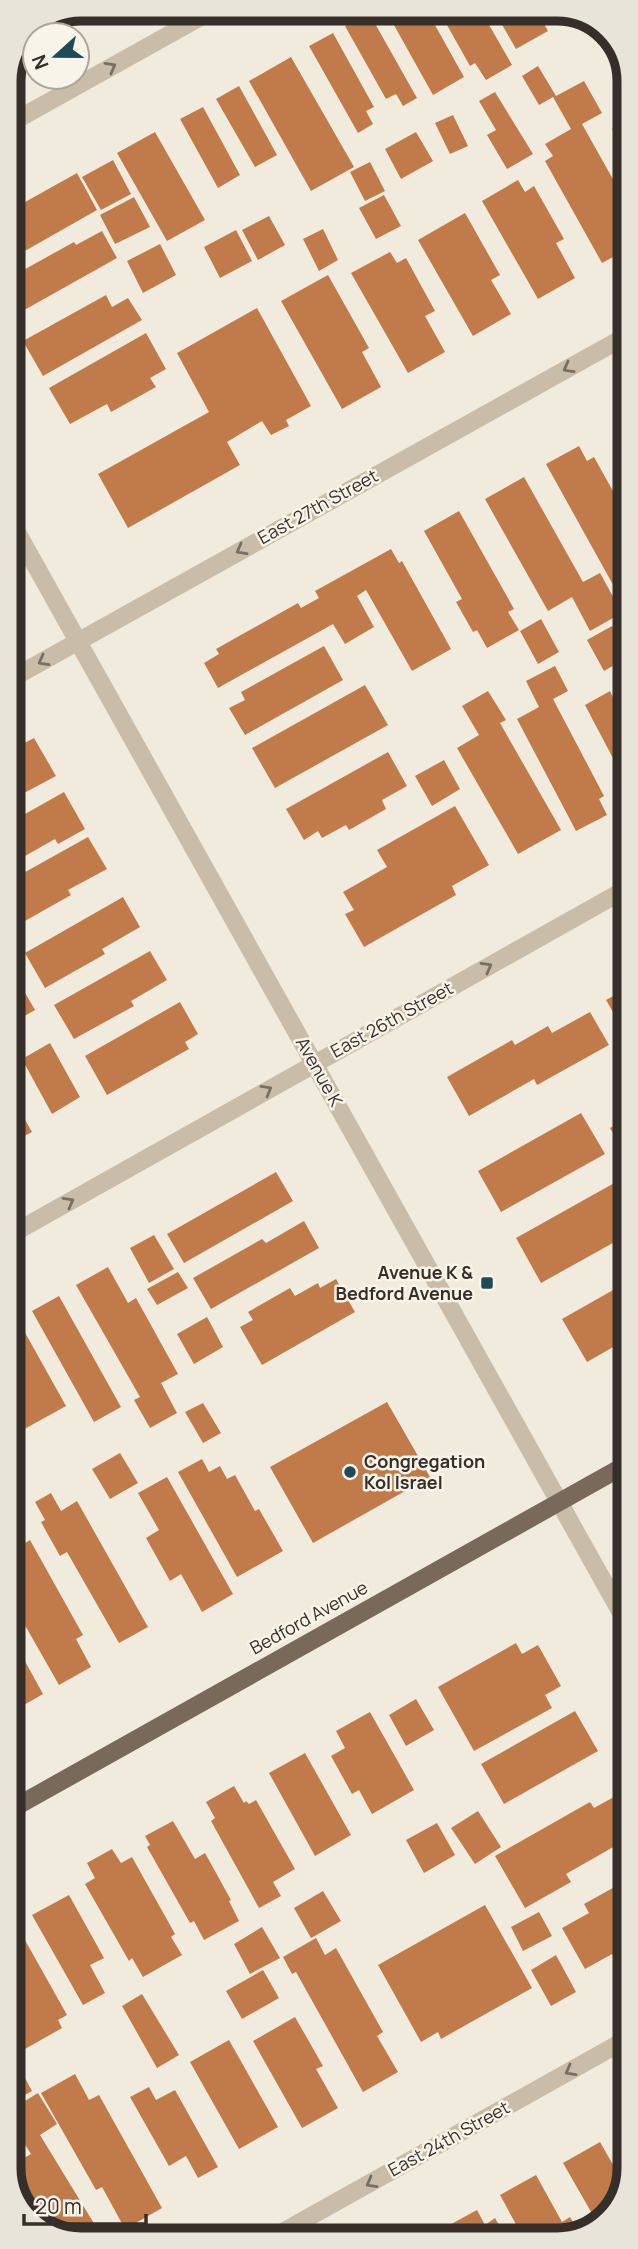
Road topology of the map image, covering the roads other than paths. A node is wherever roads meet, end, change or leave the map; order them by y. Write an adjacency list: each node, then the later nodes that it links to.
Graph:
1 (194, 21): 2 (street, one-way to 1)
2 (21, 117)
3 (617, 341): 5 (street, East 27th Street, one-way to 5)
4 (21, 539): 5 (street, Avenue K)
5 (78, 642): 6 (street, East 27th Street, one-way to 6); 8 (street, Avenue K)
6 (21, 673)
7 (617, 894): 8 (street, East 26th Street, one-way to 7)
8 (314, 1064): 9 (street, East 26th Street, one-way to 8); 11 (street, Avenue K)
9 (21, 1229)
10 (617, 1470): 11 (main road, Bedford Avenue)
11 (560, 1502): 12 (street, Avenue K); 13 (main road, Bedford Avenue)
12 (617, 1605)
13 (21, 1804)
14 (617, 2045): 15 (street, East 24th Street, one-way to 15)
15 (290, 2228)

